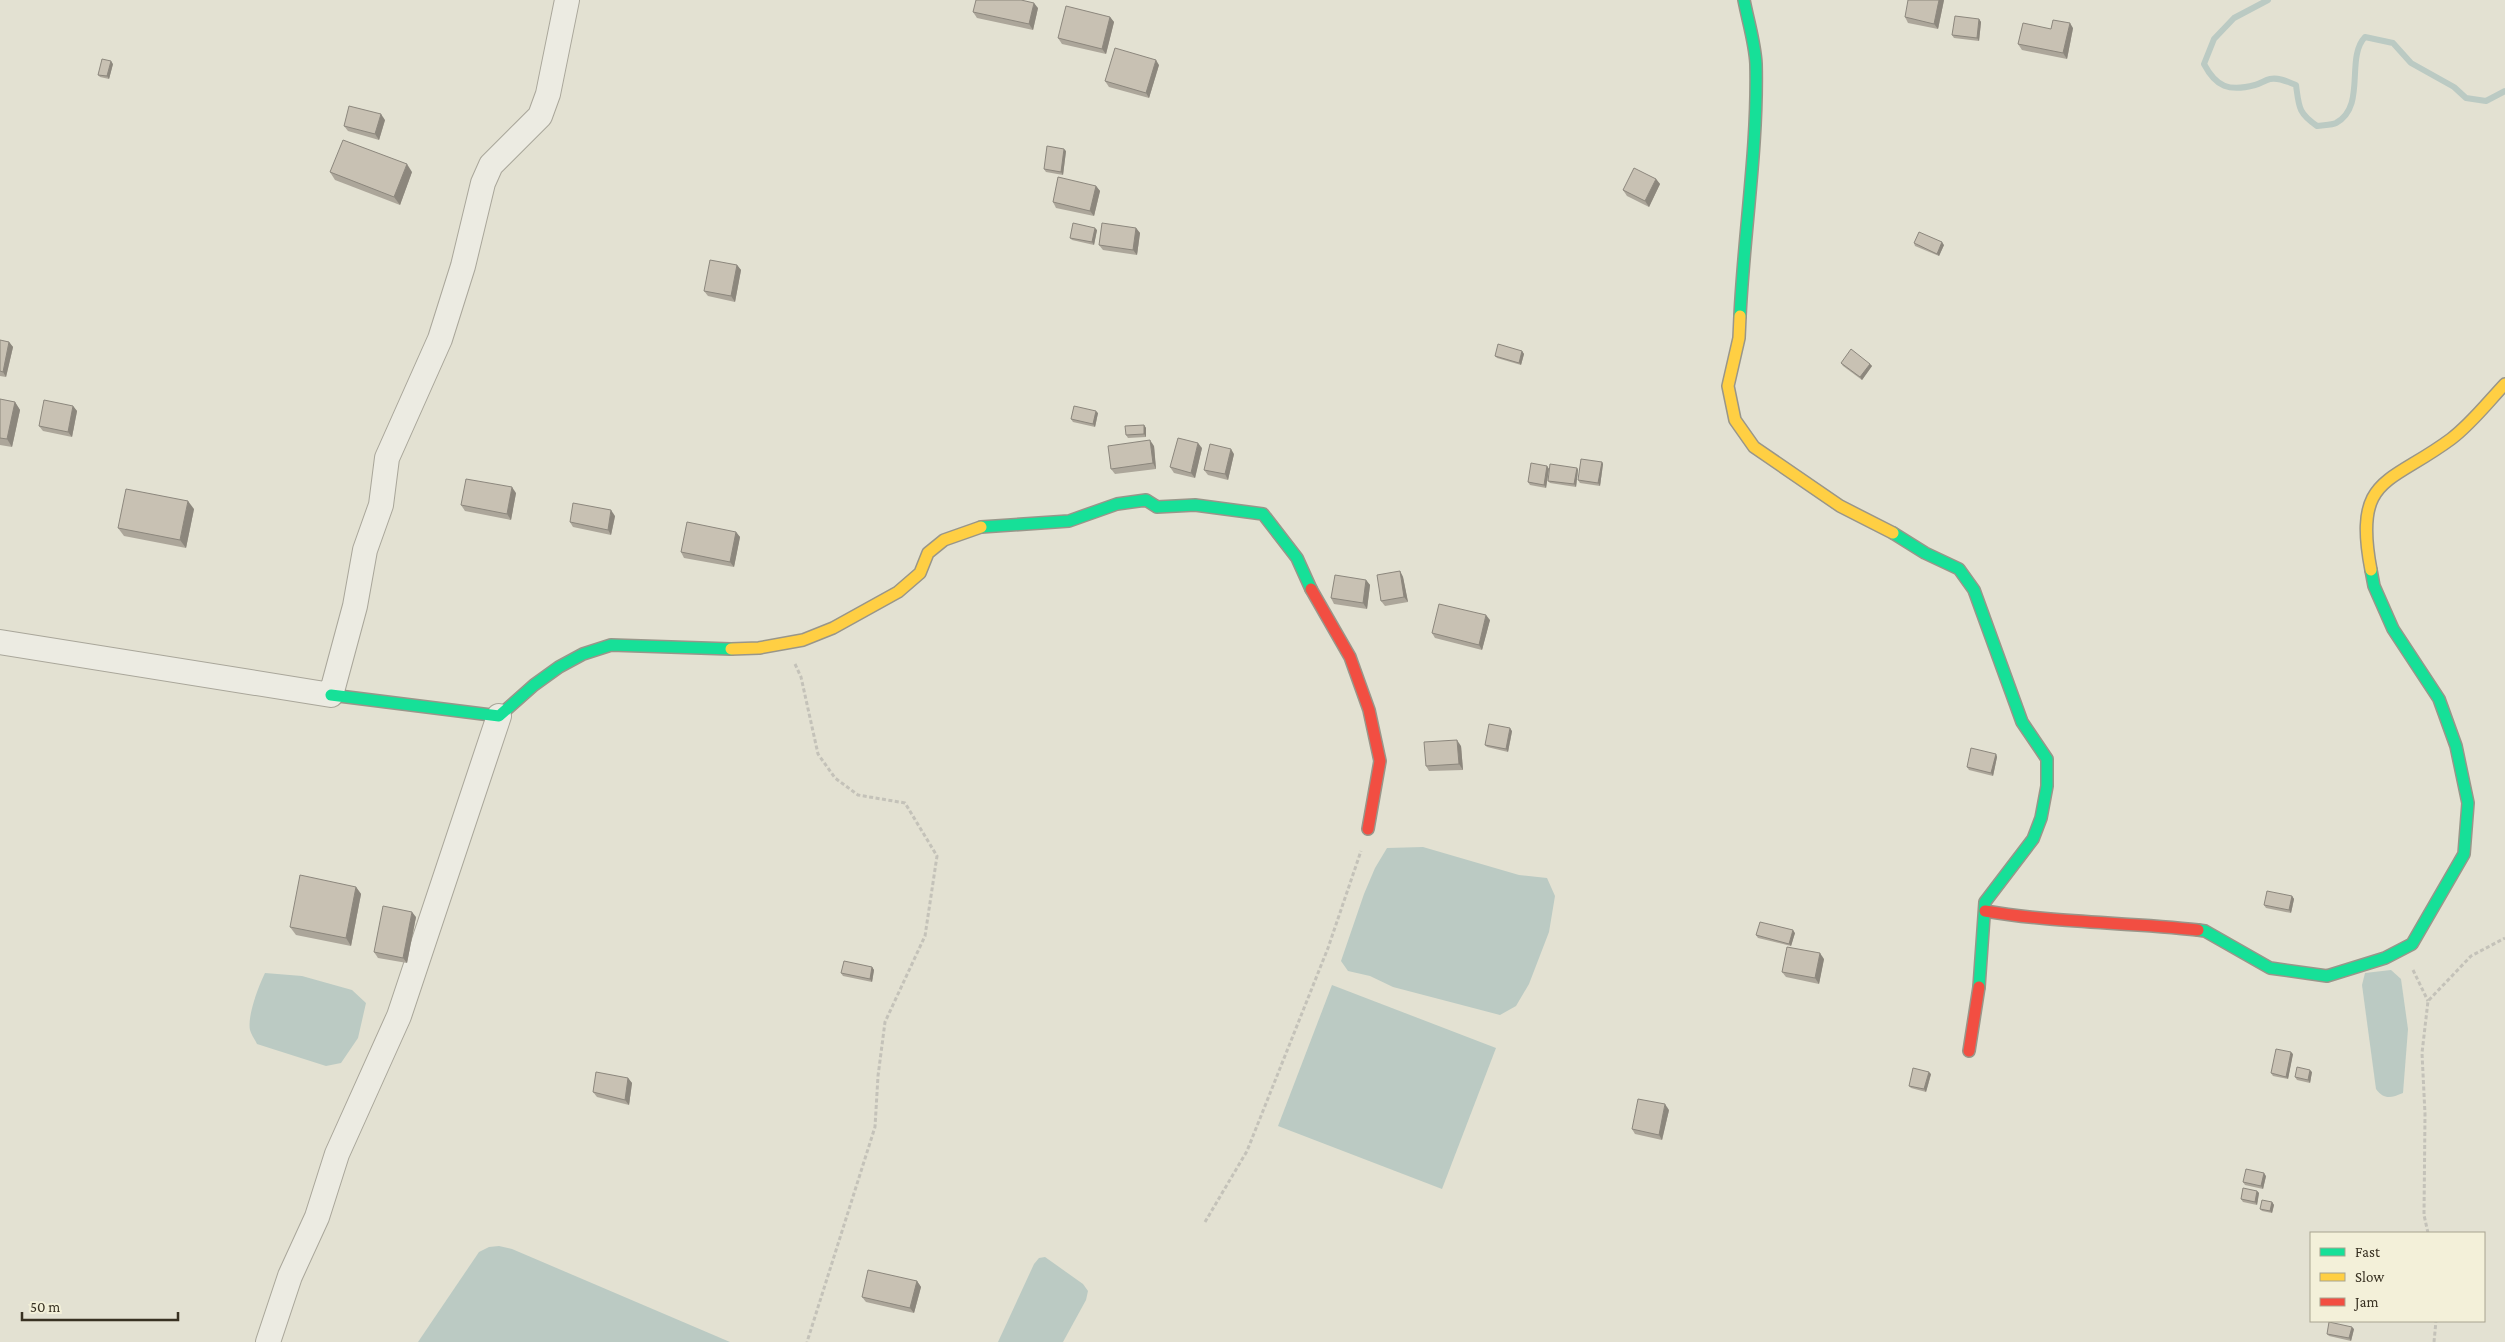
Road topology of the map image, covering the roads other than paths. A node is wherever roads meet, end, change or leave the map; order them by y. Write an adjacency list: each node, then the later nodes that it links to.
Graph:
1 (567, 0): 5 (street)
2 (1744, 0): 8 (street)
3 (2505, 384): 8 (street)
4 (0, 642): 5 (street)
5 (331, 695): 6 (street)
6 (499, 716): 7 (street); 10 (street)
7 (1368, 830)
8 (1985, 910): 9 (street)
9 (1969, 1051)
10 (268, 1342)

